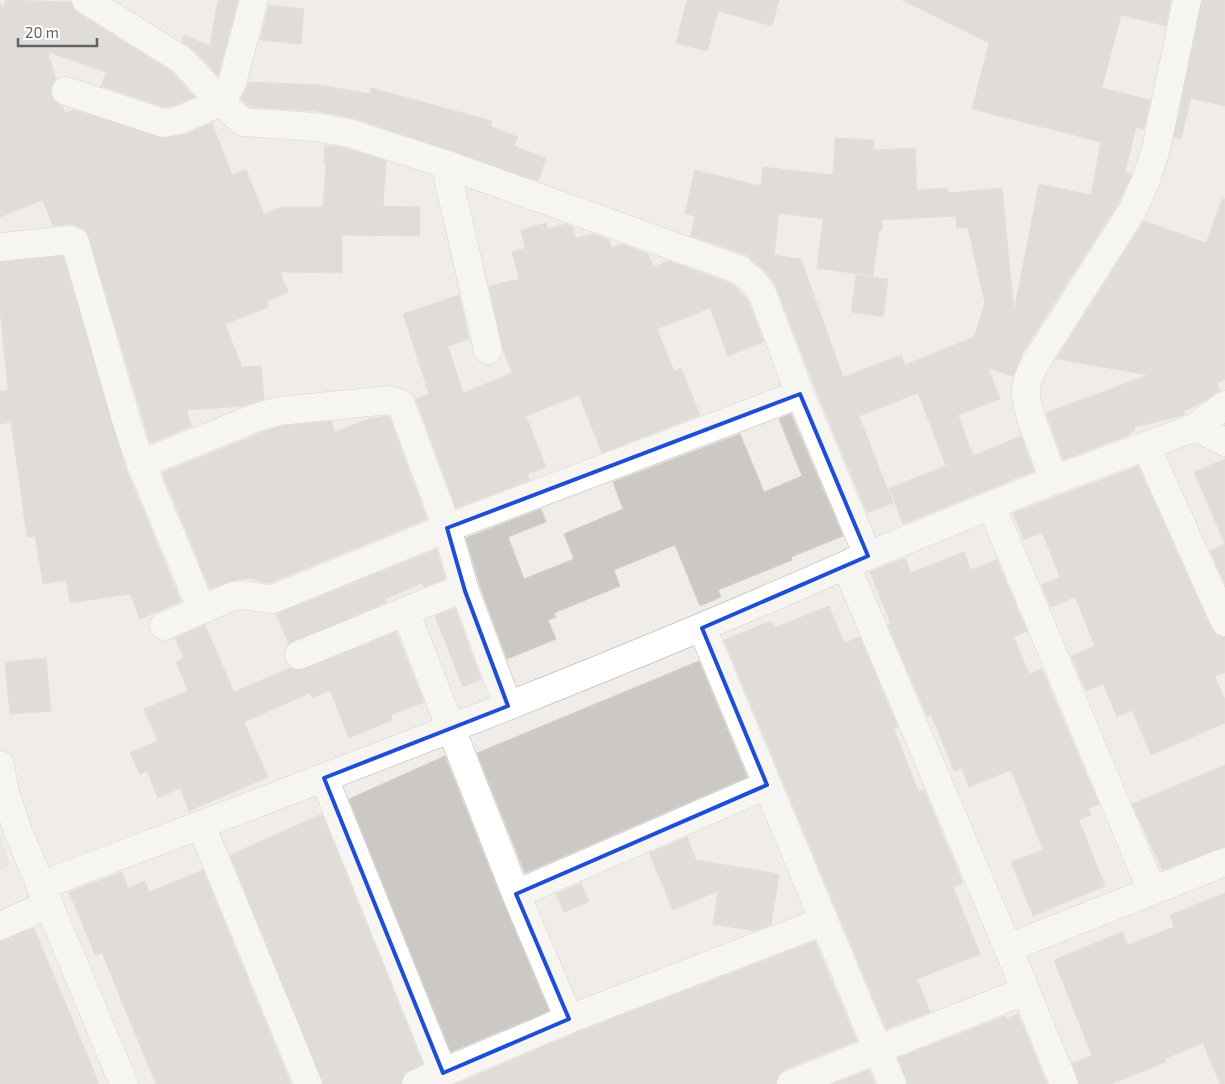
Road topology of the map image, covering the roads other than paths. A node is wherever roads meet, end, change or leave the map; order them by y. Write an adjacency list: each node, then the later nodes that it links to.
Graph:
1 (86, 0): 5 (street)
2 (254, 0): 5 (street)
3 (1187, 0): 15 (street)
4 (66, 91): 5 (street)
5 (221, 102): 6 (street)
6 (445, 164): 8 (street); 9 (street)
7 (0, 247): 14 (street)
8 (488, 350)
9 (800, 394): 17 (street); 18 (street)
10 (1225, 405): 11 (street)
11 (1196, 427): 12 (street); 13 (street)
12 (1225, 442)
13 (1146, 446): 15 (street); 22 (street)
14 (141, 464): 17 (street); 20 (street)
15 (1054, 480): 16 (street)
16 (991, 505): 18 (street); 33 (street)
17 (447, 528): 20 (street); 26 (street)
18 (857, 560): 24 (street); 38 (street)
19 (448, 594): 21 (street)
20 (202, 610): 23 (street)
21 (405, 611): 25 (street); 27 (street)
22 (1225, 622)
23 (164, 626)
24 (702, 628): 26 (street); 30 (street)
25 (299, 654)
26 (508, 706): 27 (street)
27 (452, 729): 29 (street); 34 (street)
28 (0, 765): 35 (street)
29 (324, 778): 31 (street); 42 (street)
30 (767, 785): 34 (street); 36 (street)
31 (201, 825): 35 (street); 44 (street)
32 (1225, 862): 33 (street)
33 (1152, 891): 38 (street)
34 (516, 894): 40 (street)
35 (44, 896): 37 (street); 43 (street)
36 (824, 920): 40 (street); 41 (street)
37 (0, 926)
38 (1008, 948): 39 (street)
39 (1025, 991): 41 (street); 48 (street)
40 (569, 1019): 42 (street)
41 (878, 1050): 46 (street); 47 (street)
42 (443, 1073): 45 (street)
43 (124, 1084)
44 (308, 1084)
45 (416, 1084)
46 (790, 1084)
47 (892, 1084)
48 (1064, 1084)

